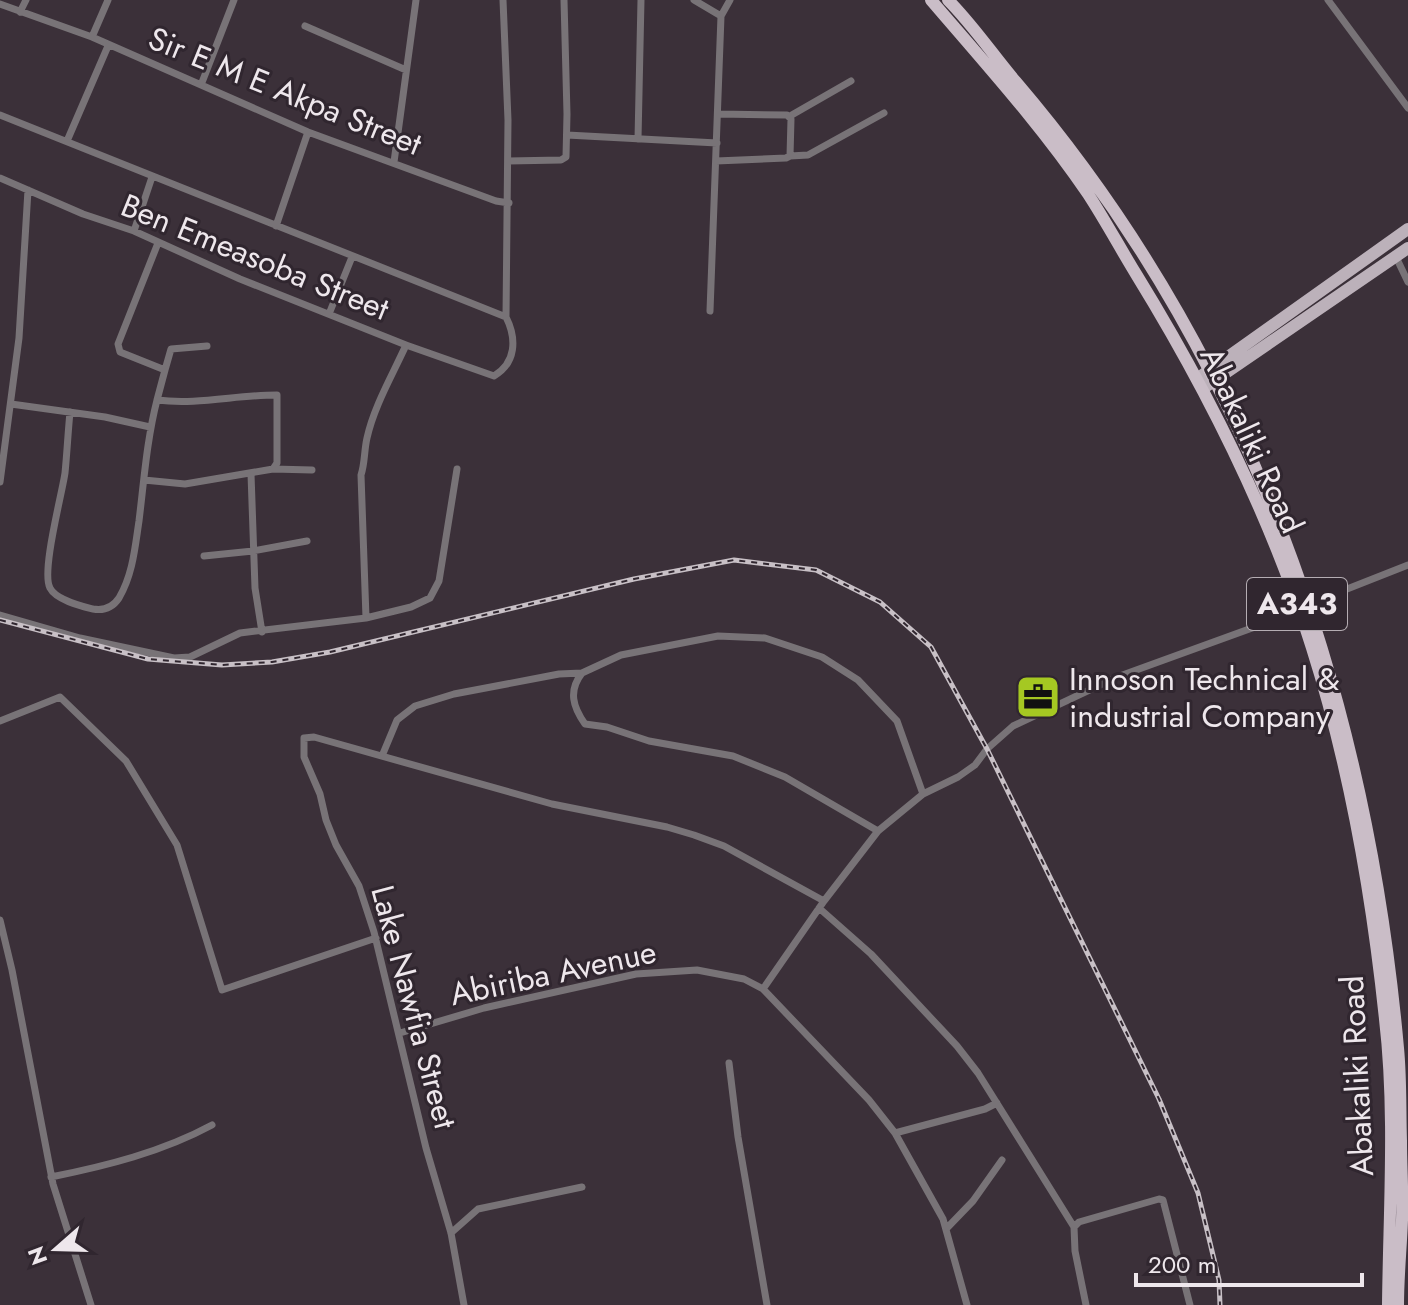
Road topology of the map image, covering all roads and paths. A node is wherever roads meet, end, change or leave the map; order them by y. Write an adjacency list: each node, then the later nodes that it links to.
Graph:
1 (26, 0): 14 (street)
2 (108, 0): 17 (street)
3 (234, 0): 21 (street)
4 (416, 0): 19 (street)
5 (503, 0): 33 (street)
6 (564, 0): 28 (street)
7 (641, 0): 29 (street)
8 (694, 0): 15 (street)
9 (730, 0): 15 (street)
10 (931, 0): 55 (highway, Abakaliki Road / A343)
11 (948, 0): 54 (highway, Abakaliki Road / A343)
12 (1328, 0): 22 (street)
13 (0, 4): 14 (street, Sir E M E Akpa Street)
14 (20, 12): 17 (street, Sir E M E Akpa Street)
15 (721, 16): 24 (street)
16 (305, 26): 19 (street)
17 (92, 37): 18 (street, Sir E M E Akpa Street)
18 (108, 46): 21 (street, Sir E M E Akpa Street); 30 (street)
19 (406, 70): 35 (street)
20 (851, 81): 26 (street)
21 (201, 85): 27 (street, Sir E M E Akpa Street)
22 (1408, 108)
23 (884, 113): 32 (street)
24 (718, 114): 26 (street); 31 (street)
25 (0, 115): 30 (street)
26 (790, 116): 32 (street)
27 (308, 132): 35 (street, Sir E M E Akpa Street); 40 (street)
28 (567, 135): 29 (street); 33 (street)
29 (638, 139): 31 (street)
30 (67, 141): 36 (street)
31 (717, 143): 34 (street)
32 (790, 156): 34 (street)
33 (508, 161): 39 (street)
34 (716, 161): 48 (street)
35 (394, 162): 39 (street, Sir E M E Akpa Street)
36 (152, 177): 40 (street); 42 (street)
37 (0, 178): 38 (street, Ben Emeasoba Street)
38 (28, 190): 42 (street, Ben Emeasoba Street); 57 (street)
39 (509, 203): 50 (street)
40 (276, 226): 45 (street)
41 (1408, 229): 54 (main road)
42 (134, 231): 43 (street, Ben Emeasoba Street)
43 (158, 243): 49 (street, Ben Emeasoba Street); 53 (street)
44 (1408, 248): 46 (main road)
45 (352, 257): 49 (street); 50 (street)
46 (1396, 257): 47 (street); 54 (main road)
47 (1408, 282)
48 (710, 311)
49 (329, 314): 51 (street, Ben Emeasoba Street)
50 (506, 317): 51 (street, Ben Emeasoba Street)
51 (406, 345): 72 (street)
52 (207, 346): 53 (street)
53 (165, 370): 56 (street)
54 (1212, 376): 55 (main road); 70 (highway, Abakaliki Road / A343)
55 (1200, 384): 70 (highway, Abakaliki Road / A343)
56 (157, 400): 59 (street); 60 (street)
57 (11, 404): 58 (street); 65 (street)
58 (70, 412): 59 (street); 64 (street)
59 (150, 427): 64 (street)
60 (273, 469): 62 (street); 63 (street)
61 (457, 469): 72 (street)
62 (312, 470)
63 (251, 474): 64 (street); 67 (street)
64 (144, 480)
65 (0, 482)
66 (307, 541): 67 (street)
67 (253, 551): 68 (street); 73 (street)
68 (204, 556)
69 (1407, 567): 70 (street)
70 (1304, 608): 77 (street); 84 (highway, Abakaliki Road / A343); 102 (highway, Abakaliki Road / A343)
71 (0, 615): 73 (street)
72 (366, 618): 73 (street)
73 (262, 632)
74 (582, 673): 76 (street); 77 (street); 78 (street)
75 (0, 720): 81 (street)
76 (382, 756): 79 (street); 81 (street, Lake Nawfia Street)
77 (923, 794): 78 (street)
78 (878, 831): 79 (street)
79 (821, 904): 82 (street); 86 (street)
80 (0, 920): 90 (street)
81 (376, 938): 83 (street, Lake Nawfia Street)
82 (763, 989): 83 (street, Abiriba Avenue); 88 (street, Abiriba Avenue)
83 (400, 1033): 94 (street, Lake Nawfia Street)
84 (1403, 1052): 95 (highway, Abakaliki Road / A343)
85 (729, 1063): 98 (street)
86 (997, 1103): 88 (street); 92 (street)
87 (212, 1125): 90 (street)
88 (895, 1133): 93 (street, Abiriba Avenue)
89 (1002, 1160): 93 (street)
90 (51, 1177): 96 (street)
91 (582, 1187): 94 (street)
92 (1074, 1227): 100 (street); 101 (street)
93 (946, 1229): 99 (street, Abiriba Avenue)
94 (451, 1233): 97 (street, Lake Nawfia Street)
95 (1403, 1285): 103 (highway, Abakaliki Road / A343)
96 (91, 1305)
97 (464, 1305)
98 (767, 1305)
99 (967, 1305)
100 (1086, 1305)
101 (1190, 1305)
102 (1388, 1305)
103 (1398, 1305)

